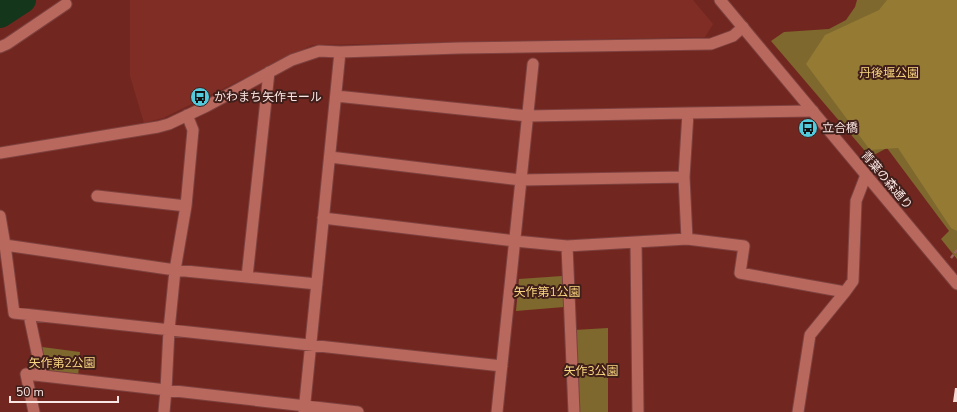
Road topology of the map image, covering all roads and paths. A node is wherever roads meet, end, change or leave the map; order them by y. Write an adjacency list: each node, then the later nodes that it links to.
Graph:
1 (720, 0): 3 (street, 青葉の森通り)
2 (66, 4): 4 (street)
3 (743, 27): 5 (street); 9 (street, 青葉の森通り)
4 (0, 47)
5 (340, 52): 7 (street); 8 (street)
6 (533, 64): 12 (street)
7 (269, 72): 11 (street); 28 (street)
8 (336, 96): 12 (street); 14 (street)
9 (813, 111): 10 (street); 15 (street, 青葉の森通り)
10 (688, 112): 12 (street); 16 (street)
11 (187, 115): 13 (street); 19 (street)
12 (528, 116): 17 (street)
13 (0, 152)
14 (330, 157): 17 (street); 21 (street)
15 (866, 175): 30 (street, 青葉の森通り); 31 (street)
16 (684, 177): 17 (street); 22 (street)
17 (521, 180): 23 (street)
18 (97, 196): 19 (street)
19 (186, 206): 27 (street)
20 (0, 216): 25 (street)
21 (323, 218): 23 (street); 29 (street)
22 (686, 239): 24 (street); 31 (street)
23 (515, 241): 26 (street); 35 (street)
24 (636, 242): 26 (street); 44 (street)
25 (5, 245): 27 (street); 32 (street)
26 (567, 246): 43 (street)
27 (176, 270): 28 (street); 33 (street)
28 (247, 277): 29 (street)
29 (317, 284): 34 (street)
30 (957, 284)
31 (845, 292): 45 (street)
32 (29, 315): 33 (street); 36 (street)
33 (169, 330): 34 (street); 37 (street)
34 (310, 345): 35 (street); 38 (street)
35 (502, 366): 42 (street)
36 (42, 376): 37 (street); 39 (street)
37 (166, 390): 38 (street); 40 (street)
38 (304, 409): 41 (street)
39 (34, 412)
40 (164, 412)
41 (358, 412)
42 (497, 412)
43 (574, 412)
44 (638, 412)
45 (798, 412)

